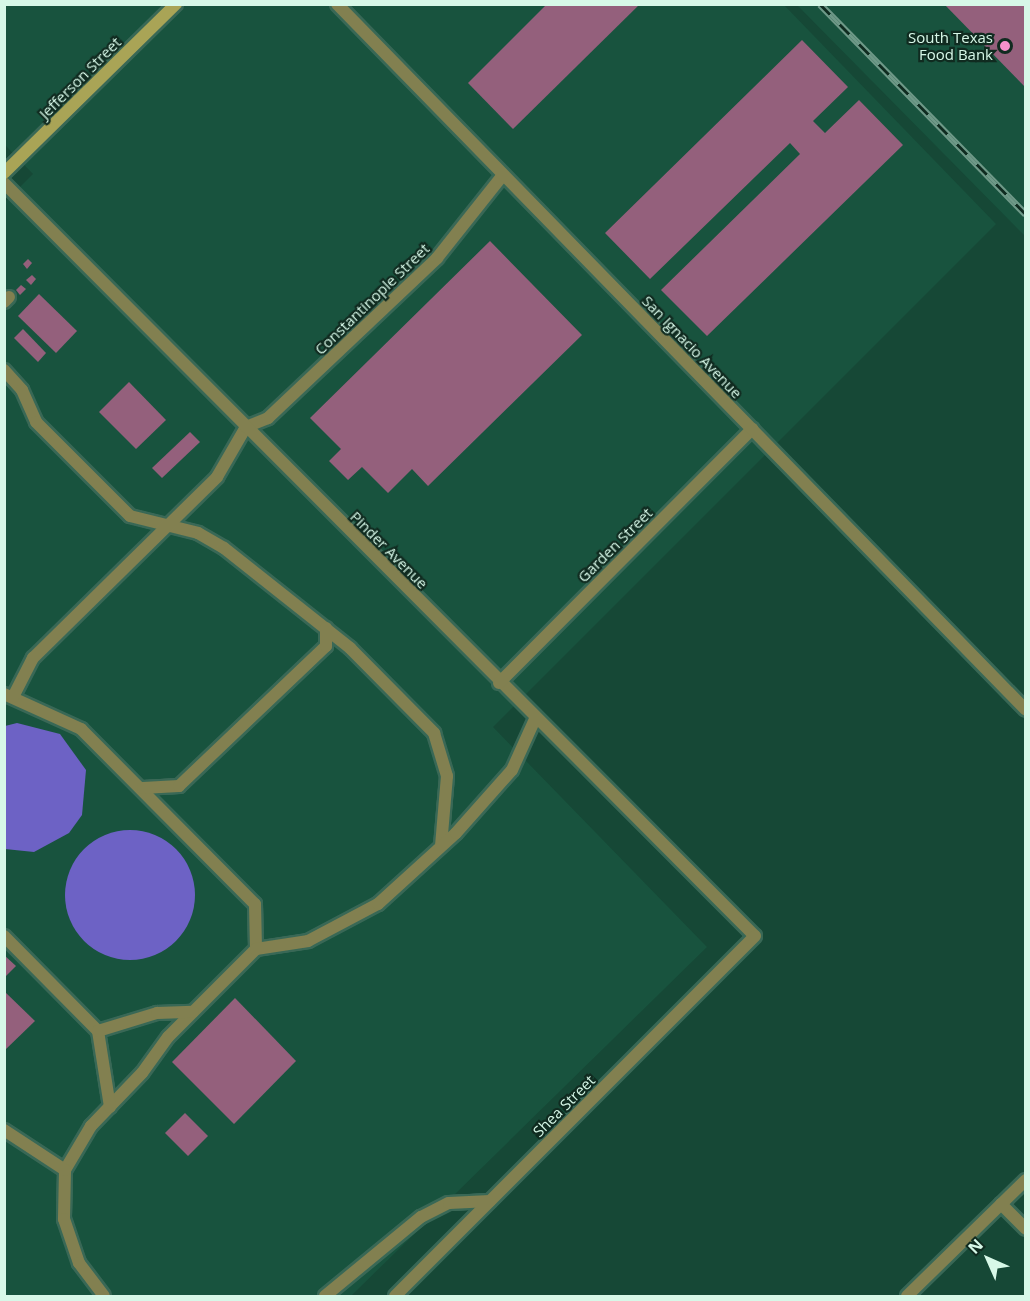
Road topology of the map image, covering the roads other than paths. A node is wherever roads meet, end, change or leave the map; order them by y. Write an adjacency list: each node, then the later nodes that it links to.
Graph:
1 (176, 4): 3 (main road, Jefferson Street)
2 (337, 4): 4 (street, San Ignacio Avenue)
3 (4, 173)
4 (503, 175): 7 (street, Constantinople Street); 8 (street, San Ignacio Avenue)
5 (4, 183): 7 (street, Pinder Avenue)
6 (4, 370): 9 (street)
7 (246, 427): 9 (street); 11 (street, Pinder Avenue)
8 (752, 429): 11 (street, Garden Street); 13 (street, San Ignacio Avenue)
9 (162, 527): 10 (street); 12 (street)
10 (326, 628): 15 (street); 16 (street)
11 (499, 682): 14 (street, Pinder Avenue)
12 (9, 696): 15 (street)
13 (1026, 710)
14 (535, 718): 16 (street); 18 (street, Pinder Avenue)
15 (143, 788): 19 (street)
16 (441, 846): 19 (street)
17 (4, 936): 21 (street)
18 (755, 936): 26 (street, Shea Street)
19 (256, 949): 20 (street)
20 (193, 1012): 21 (street); 22 (street)
21 (98, 1031): 22 (street)
22 (110, 1107): 24 (street)
23 (4, 1130): 24 (street)
24 (65, 1170): 29 (street)
25 (1026, 1180): 27 (street)
26 (490, 1201): 30 (street); 31 (street, Shea Street)
27 (1001, 1204): 28 (street); 32 (street)
28 (1026, 1229)
29 (104, 1296)
30 (325, 1296)
31 (395, 1296)
32 (907, 1296)

